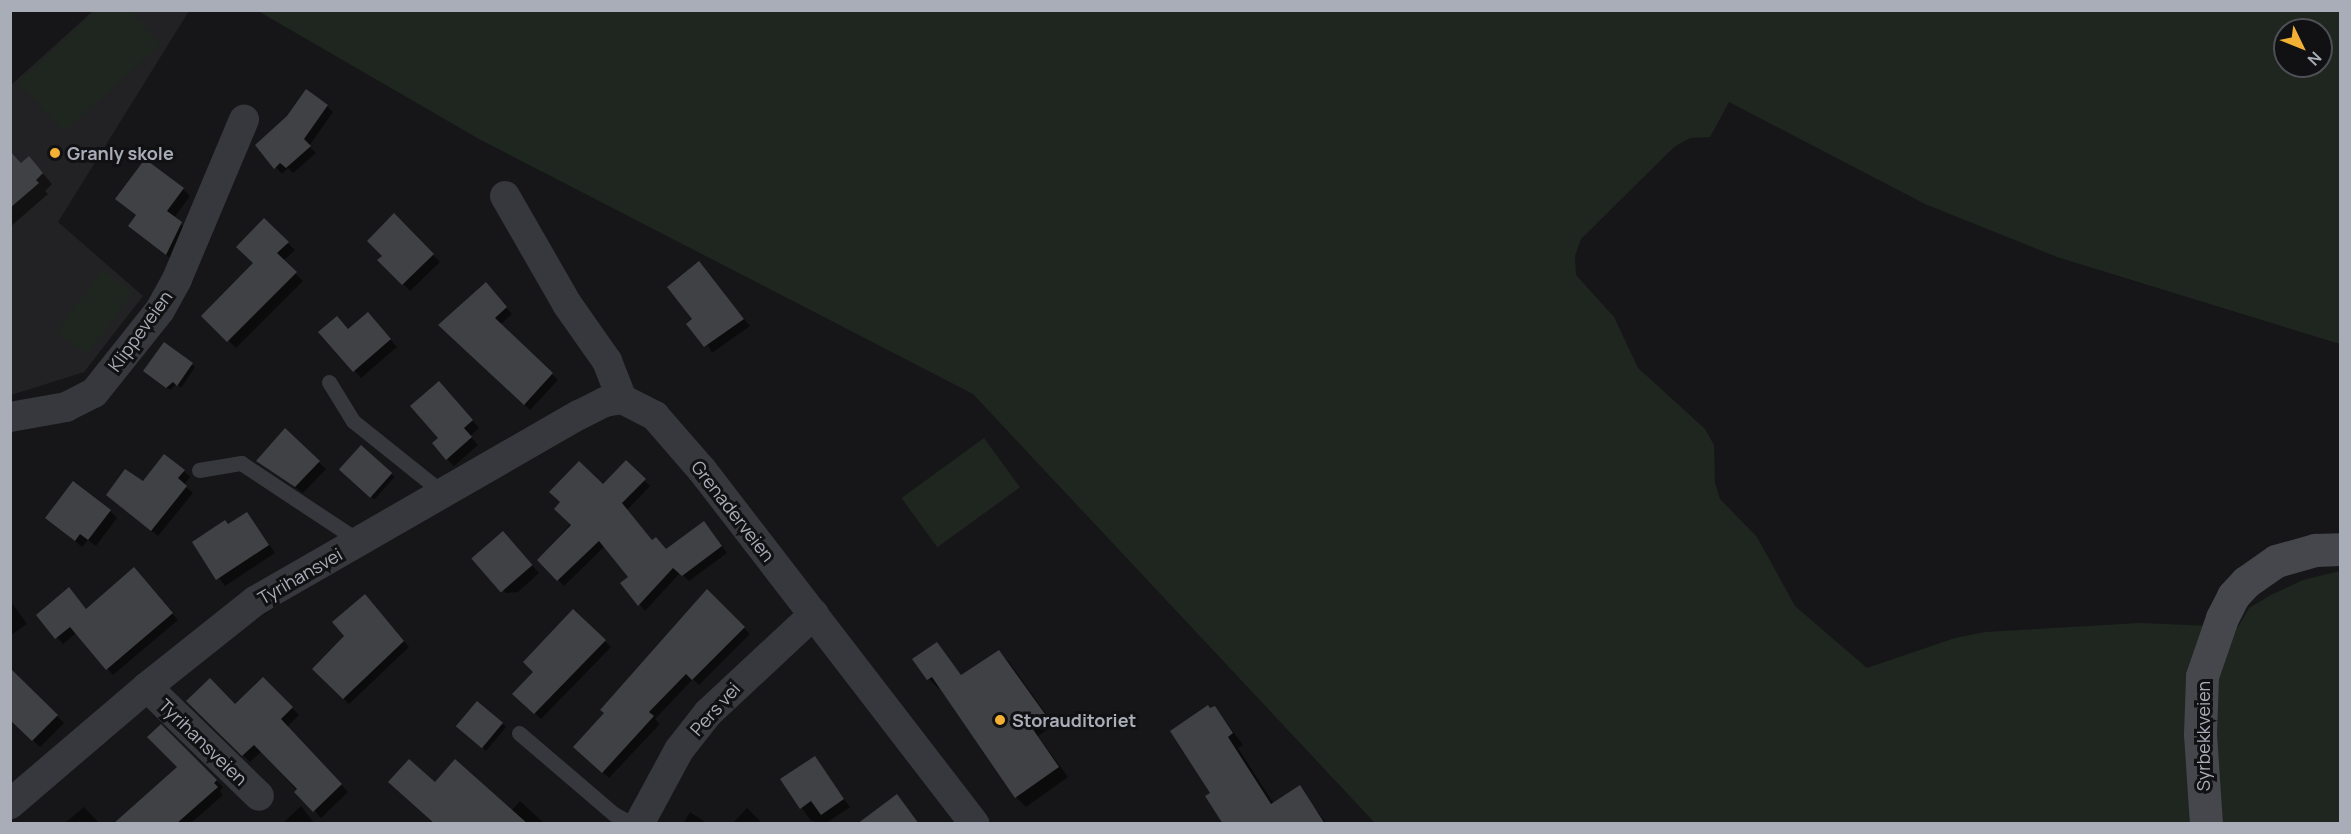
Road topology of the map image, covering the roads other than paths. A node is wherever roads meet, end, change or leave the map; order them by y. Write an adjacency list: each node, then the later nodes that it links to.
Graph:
1 (244, 120): 5 (street, Klippeveien)
2 (505, 196): 4 (street)
3 (329, 382): 7 (lane)
4 (622, 399): 7 (street, Tyrihansvei); 10 (street, Grenaderveien)
5 (10, 417)
6 (199, 470): 8 (lane)
7 (444, 494): 8 (street, Tyrihansvei)
8 (359, 542): 11 (street, Tyrihansvei)
9 (2340, 549): 18 (main road, Syrbekkveien)
10 (814, 614): 16 (street, Pers vei); 17 (street, Grenaderveien)
11 (147, 687): 13 (street, Tyrihansveien); 14 (street, Tyrihansvei)
12 (519, 733): 15 (lane)
13 (259, 796)
14 (10, 804)
15 (632, 824)
16 (639, 824)
17 (975, 824)
18 (2206, 824)

